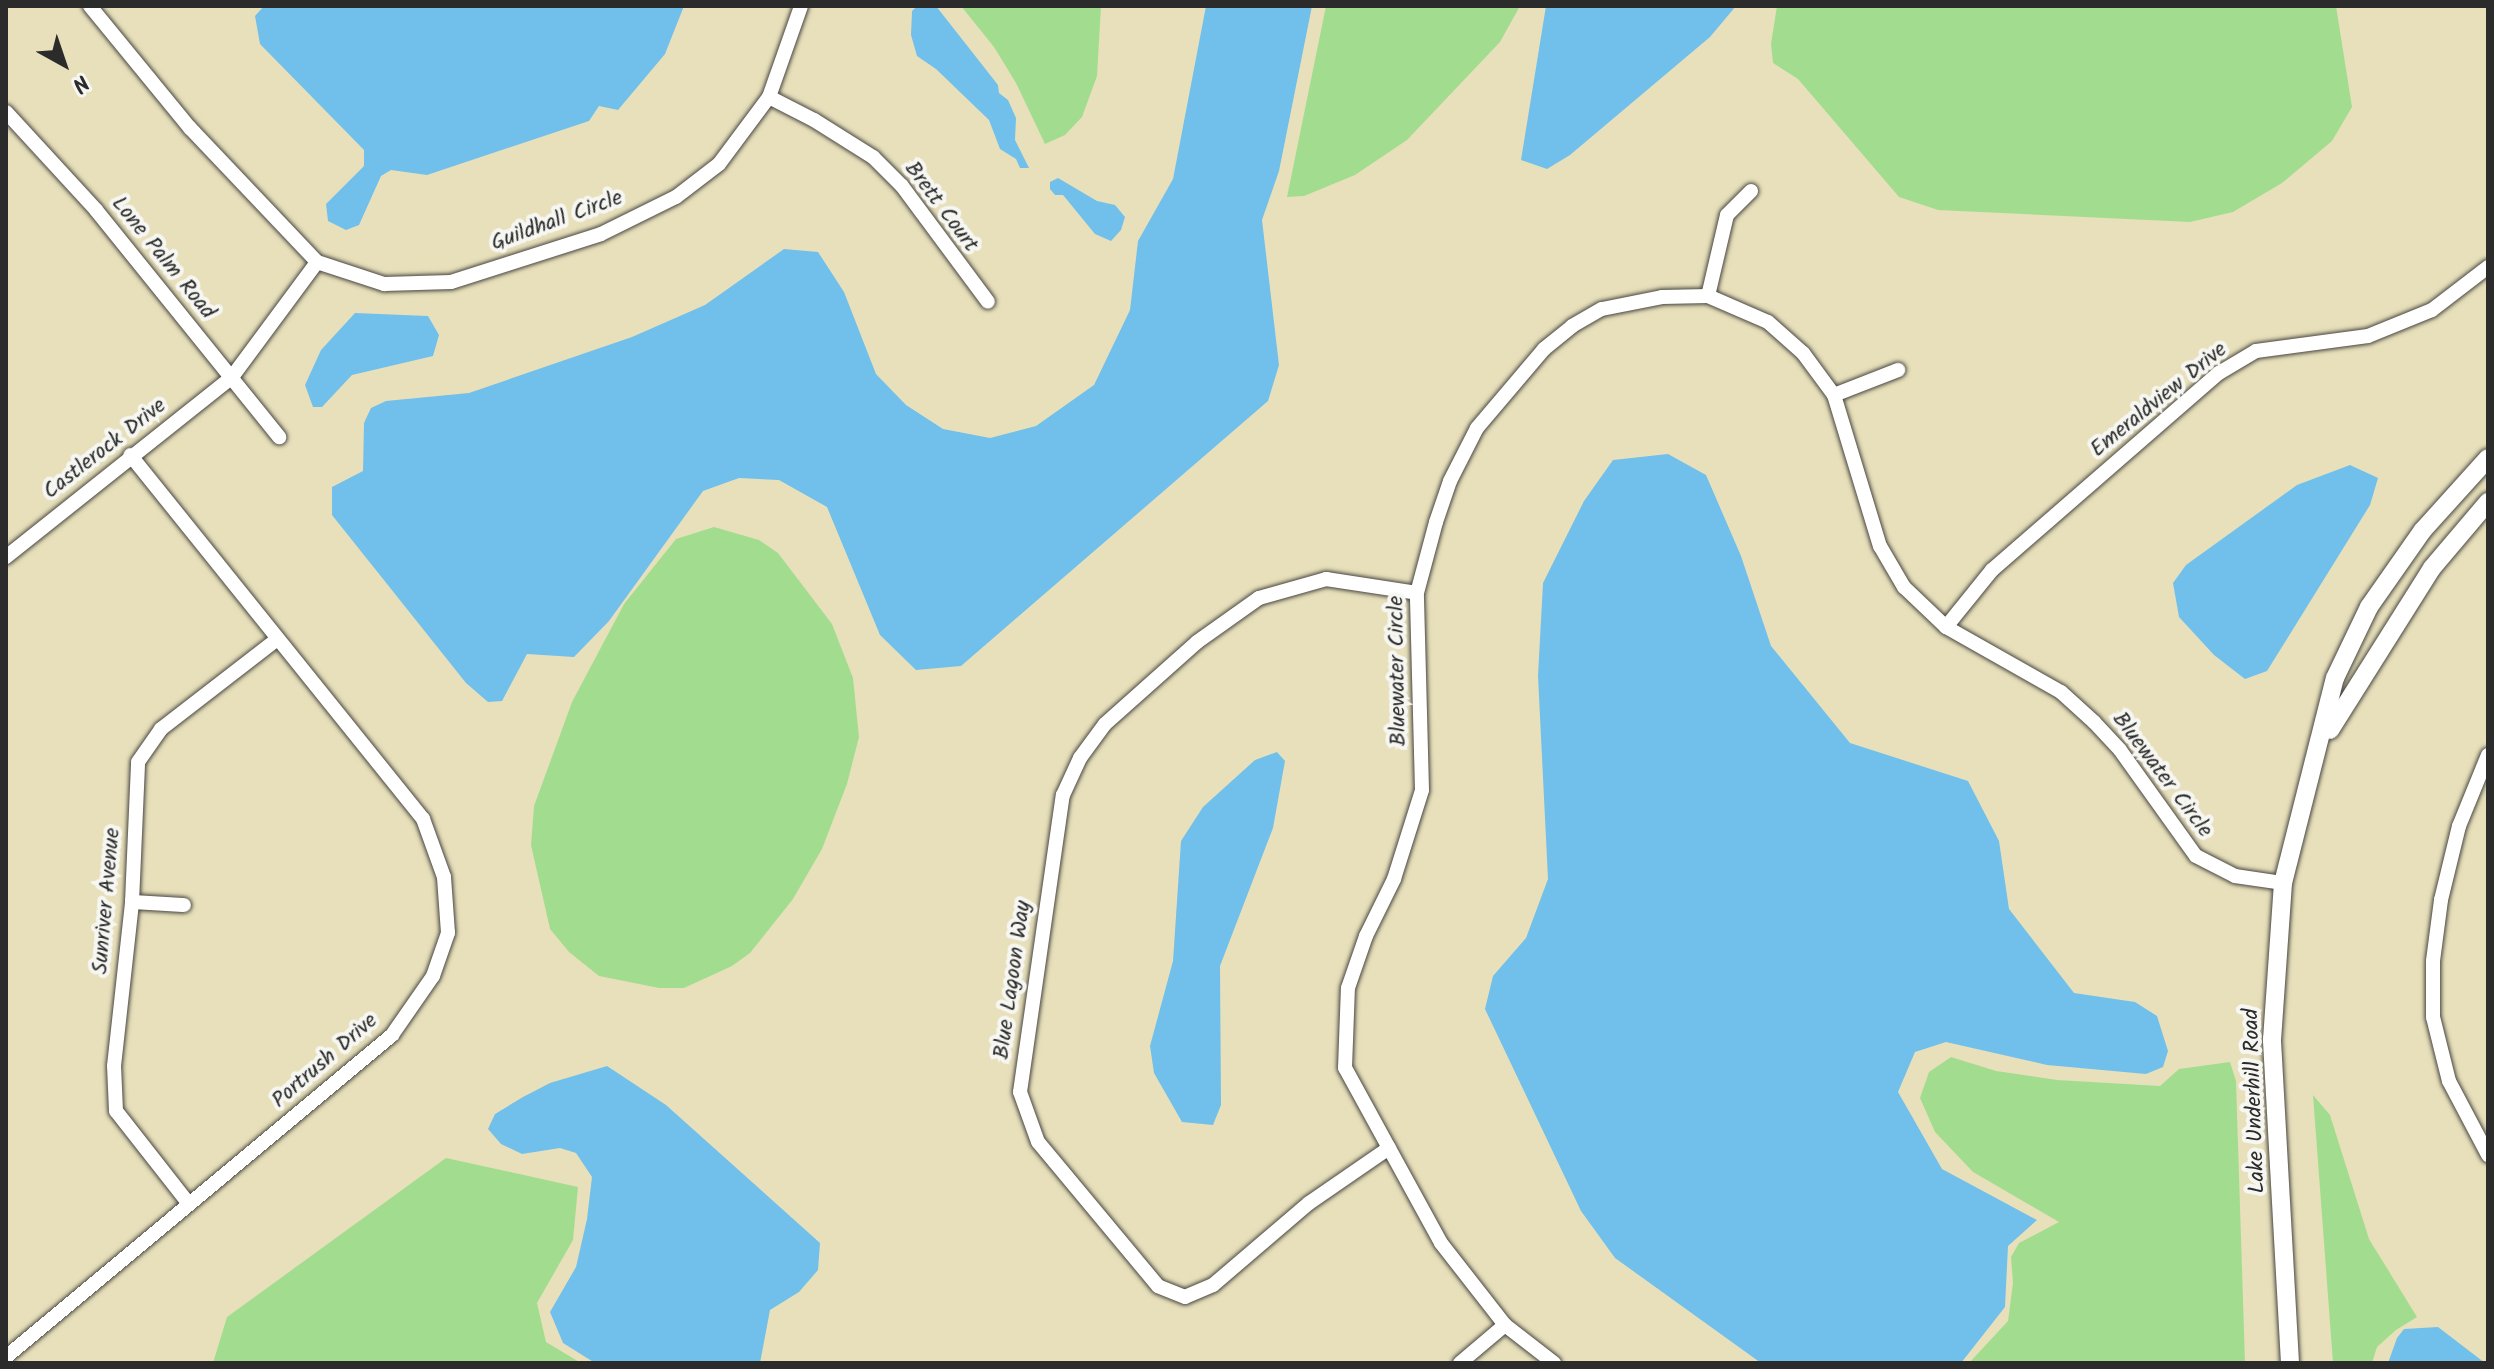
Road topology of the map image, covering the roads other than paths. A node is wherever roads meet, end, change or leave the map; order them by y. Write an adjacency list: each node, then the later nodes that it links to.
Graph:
1 (90, 6): 6 (street, Guildhall Circle)
2 (801, 6): 3 (street, Guildhall Circle)
3 (769, 97): 6 (street, Guildhall Circle); 9 (street, Brett Court)
4 (6, 112): 11 (street, Lone Palm Road)
5 (1751, 191): 8 (street)
6 (317, 262): 11 (street)
7 (2488, 267): 19 (street, Emeraldview Drive)
8 (1708, 296): 12 (street, Bluewater Circle); 18 (street, Bluewater Circle)
9 (988, 302)
10 (1898, 370): 12 (street)
11 (232, 377): 13 (street, Lone Palm Road); 14 (street, Castlerock Drive)
12 (1834, 395): 19 (street, Bluewater Circle)
13 (279, 437)
14 (130, 455): 17 (street, Castlerock Drive); 20 (street, Portrush Drive)
15 (2488, 458): 21 (street, Lake Underhill Road)
16 (2488, 502): 21 (street, Lake Underhill Road)
17 (6, 557)
18 (1417, 593): 26 (street, Bluewater Circle); 26 (street, Blue Lagoon Way)
19 (1946, 627): 23 (street, Bluewater Circle)
20 (276, 640): 24 (street, Sunriver Avenue); 28 (street, Portrush Drive)
21 (2320, 746): 23 (street, Lake Underhill Road)
22 (2488, 755): 27 (street)
23 (2283, 883): 33 (street, Lake Underhill Road)
24 (132, 902): 25 (street); 28 (street, Sunriver Avenue)
25 (184, 905)
26 (1389, 1148): 29 (street, Bluewater Circle)
27 (2488, 1155)
28 (189, 1204): 30 (street, Portrush Drive)
29 (1505, 1325): 31 (street); 32 (street, Bluewater Circle)
30 (6, 1357)
31 (1460, 1363)
32 (1554, 1363)
33 (2290, 1363)

